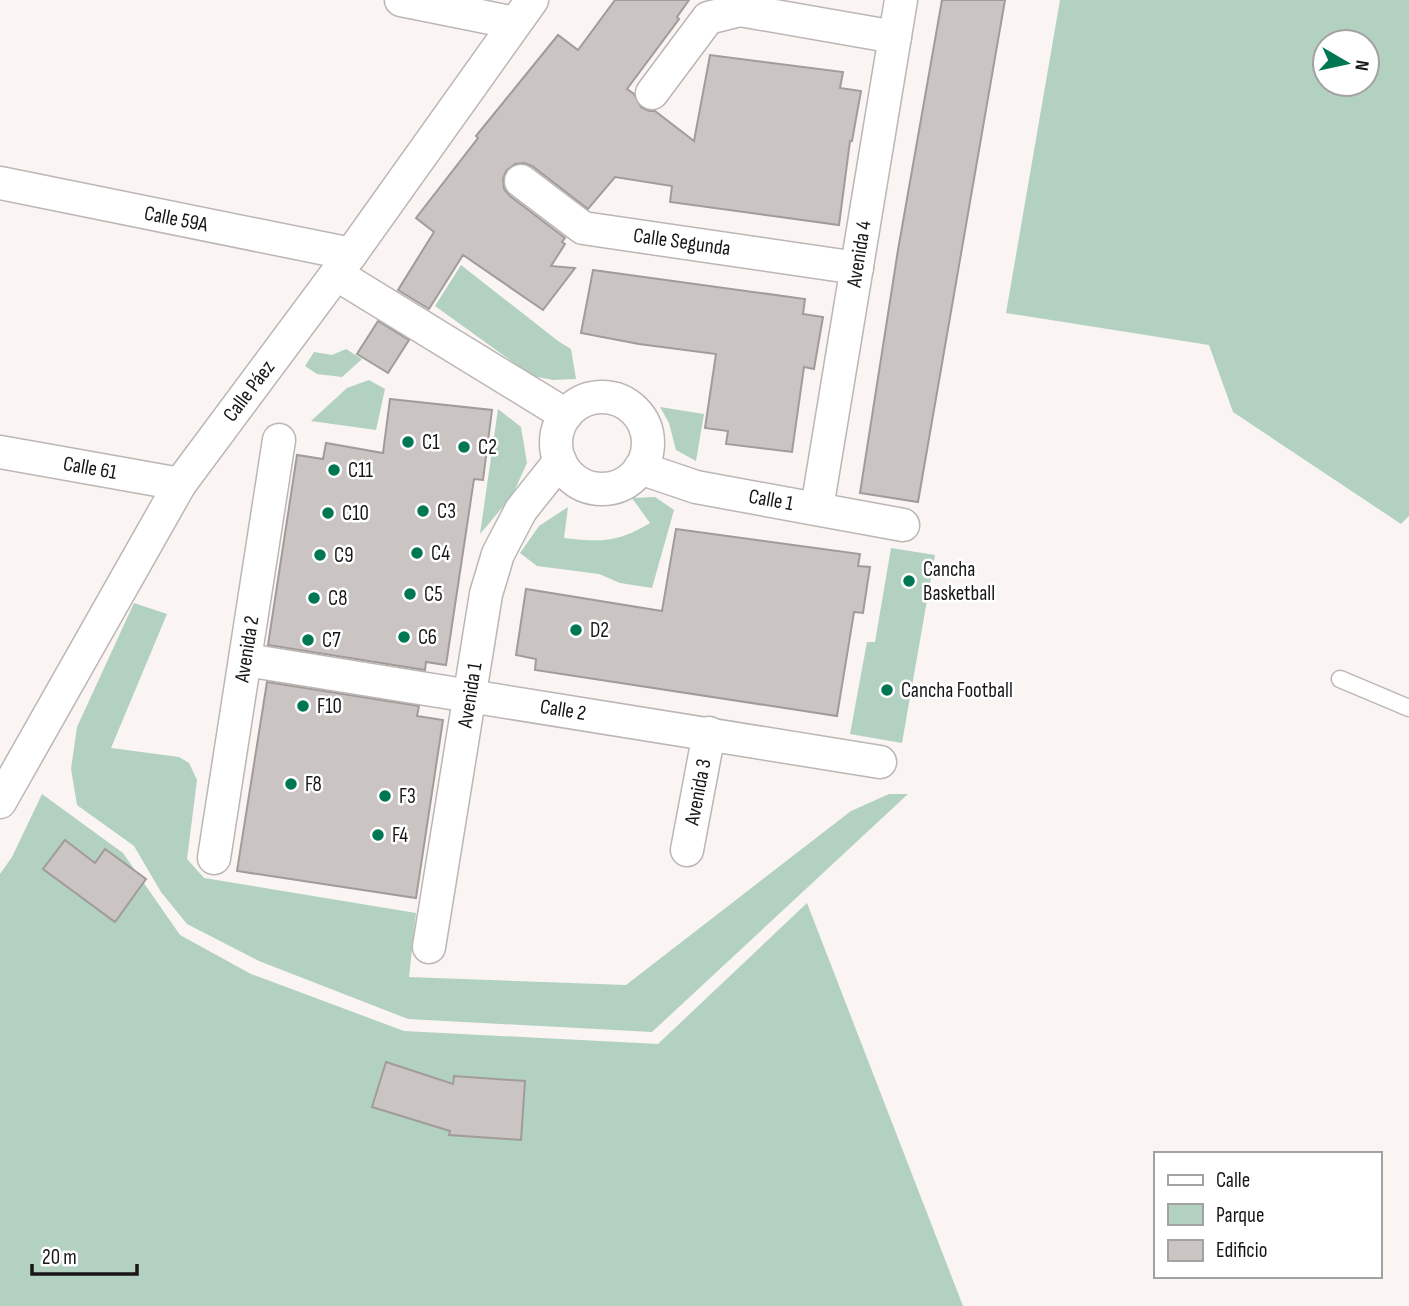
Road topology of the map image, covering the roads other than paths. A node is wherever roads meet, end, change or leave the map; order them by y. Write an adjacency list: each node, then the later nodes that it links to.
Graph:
1 (401, 0): 3 (street)
2 (901, 0): 4 (street, Avenida 4)
3 (524, 11): 8 (street, Calle Páez)
4 (895, 37): 5 (street); 9 (street, Avenida 4)
5 (652, 93)
6 (522, 181): 9 (street, Calle Segunda)
7 (0, 183): 8 (street, Calle 59A)
8 (344, 264): 10 (street); 15 (street, Calle Páez)
9 (857, 268): 16 (street, Avenida 4)
10 (566, 415): 13 (street); 14 (street)
11 (279, 440): 18 (street, Avenida 2)
12 (0, 452): 15 (street, Calle 61)
13 (559, 461): 14 (street); 20 (street, Avenida 1)
14 (640, 468): 16 (street, Calle 1)
15 (180, 484): 24 (street, Calle Páez)
16 (817, 508): 17 (street, Calle 1)
17 (903, 525)
18 (246, 660): 20 (street, Calle 2); 26 (street, Avenida 2)
19 (1340, 679): 21 (lane)
20 (470, 695): 22 (street, Calle 2); 27 (street, Avenida 1)
21 (1409, 708)
22 (709, 733): 23 (street, Calle 2); 25 (street, Avenida 3)
23 (880, 762)
24 (0, 802)
25 (687, 850)
26 (214, 858)
27 (429, 947)

